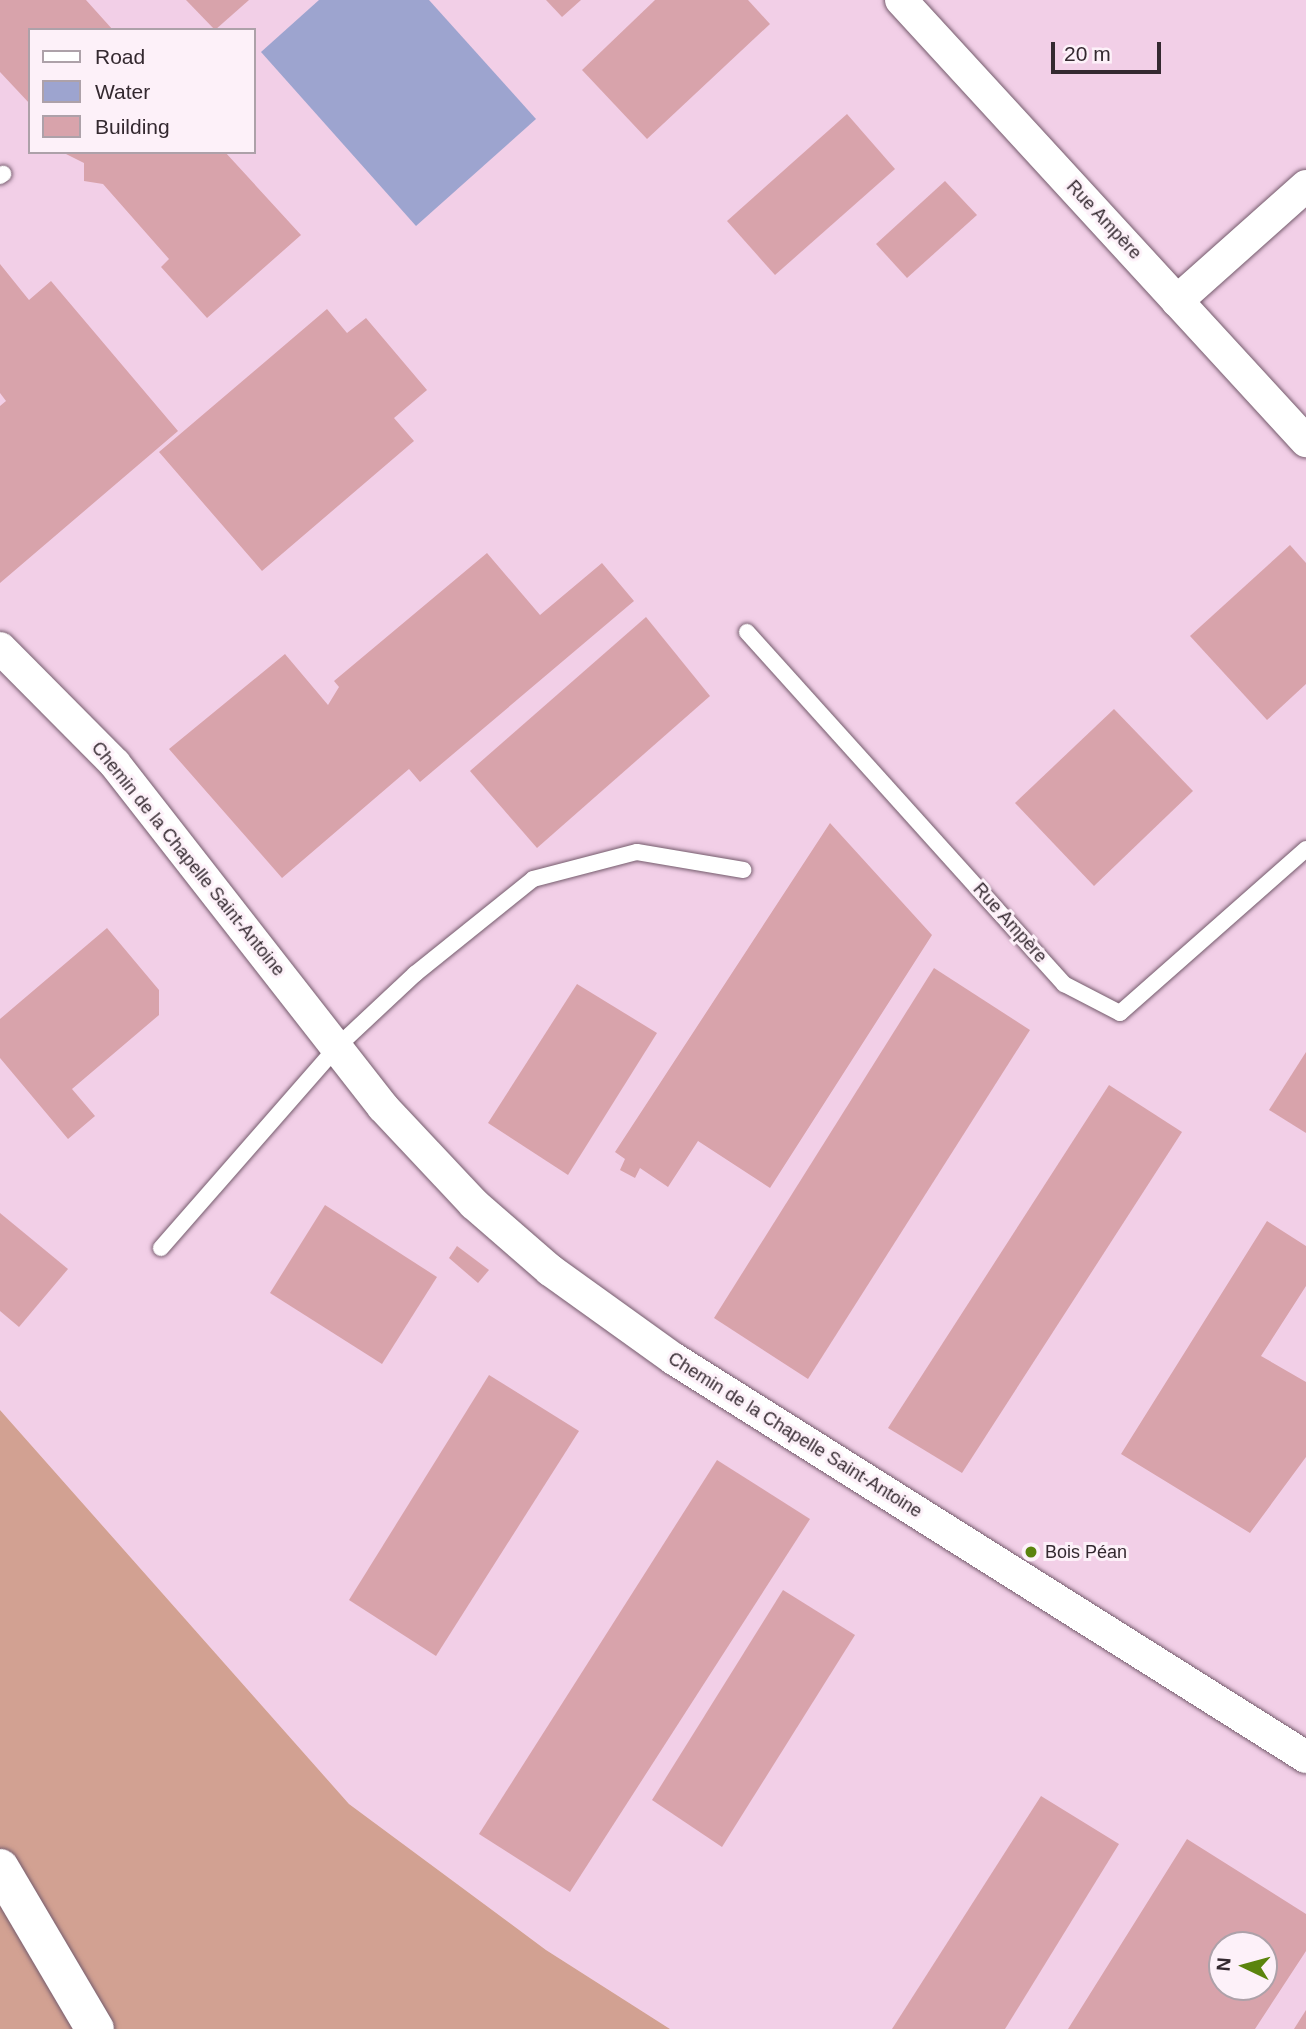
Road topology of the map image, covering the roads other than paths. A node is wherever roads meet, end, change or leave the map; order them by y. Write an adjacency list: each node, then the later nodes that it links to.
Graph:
1 (901, 0): 3 (street, Rue Ampère)
2 (1306, 186): 3 (street)
3 (1177, 301): 4 (street, Rue Ampère)
4 (1306, 441)
5 (747, 632): 7 (lane, Rue Ampère)
6 (0, 648): 9 (street, Chemin de la Chapelle Saint-Antoine)
7 (1306, 849)
8 (743, 870): 9 (lane)
9 (337, 1047): 10 (lane); 11 (street, Chemin de la Chapelle Saint-Antoine)
10 (161, 1248)
11 (1306, 1757)
12 (0, 1868): 13 (main road)
13 (95, 2029)

